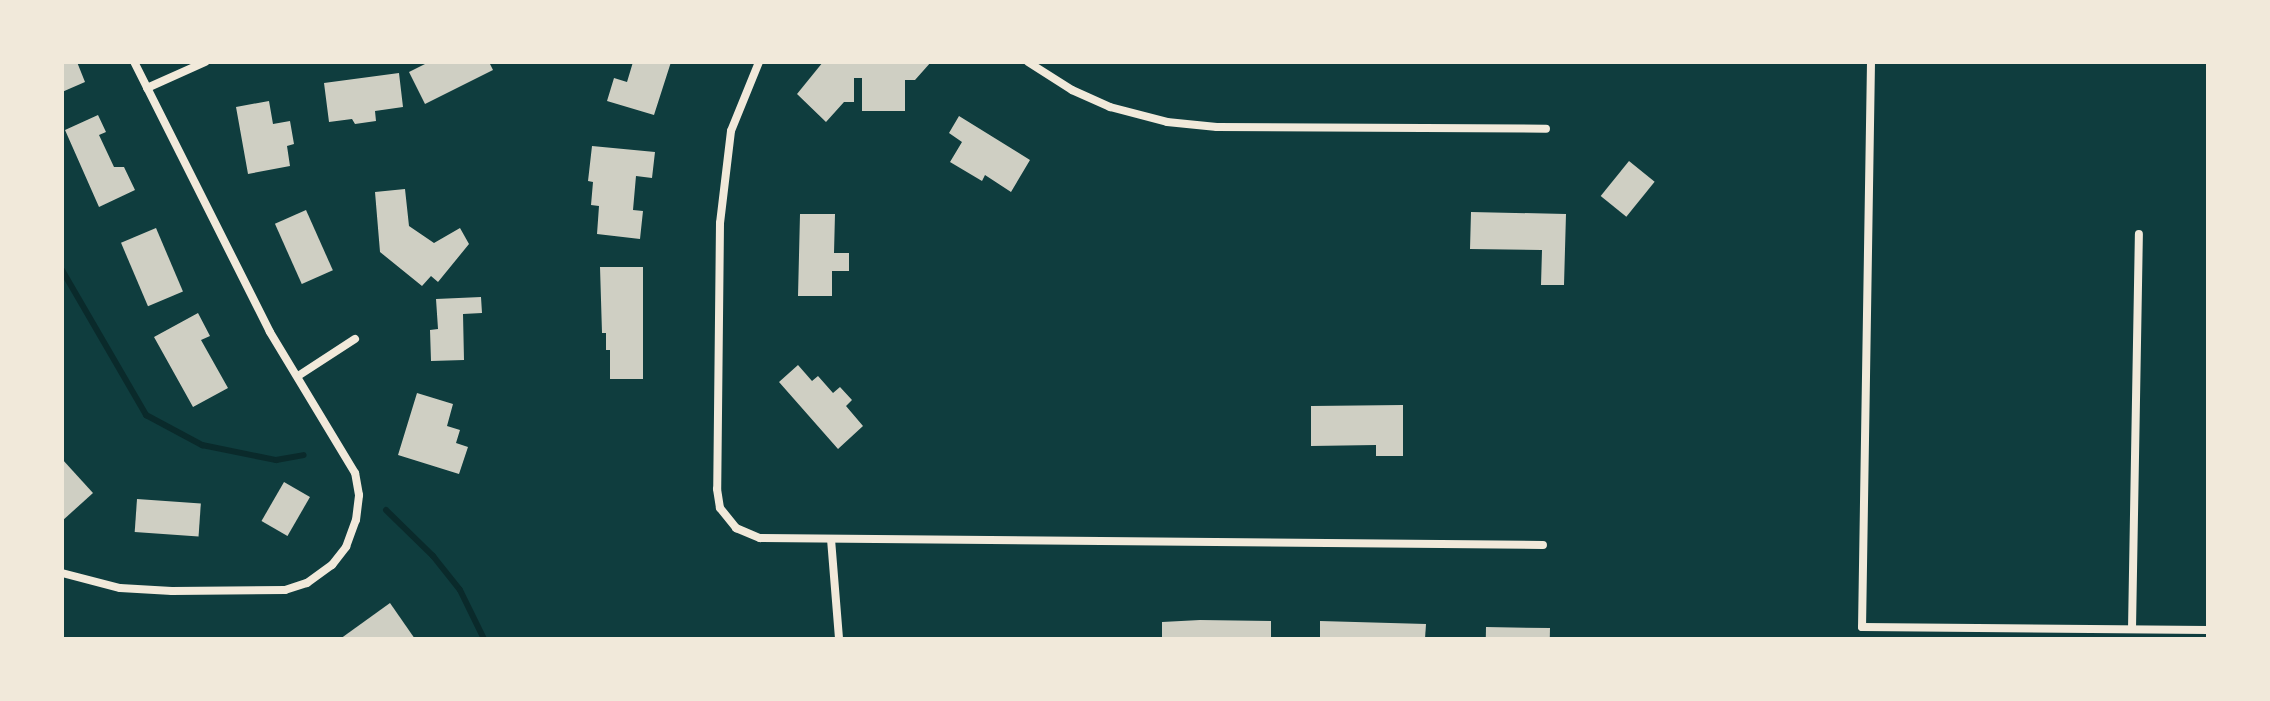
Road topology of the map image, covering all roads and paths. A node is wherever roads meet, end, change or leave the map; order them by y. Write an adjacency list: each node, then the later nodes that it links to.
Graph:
1 (134, 62): 6 (street)
2 (205, 62): 6 (street)
3 (759, 62): 11 (street)
4 (1028, 62): 7 (street)
5 (1871, 62): 14 (street)
6 (147, 88): 10 (street)
7 (1546, 129)
8 (2139, 234): 14 (street)
9 (355, 339): 10 (street)
10 (298, 376): 13 (street)
11 (831, 539): 12 (street); 16 (street)
12 (1543, 545)
13 (62, 573)
14 (2132, 629): 15 (street)
15 (2208, 630)
16 (839, 639)

